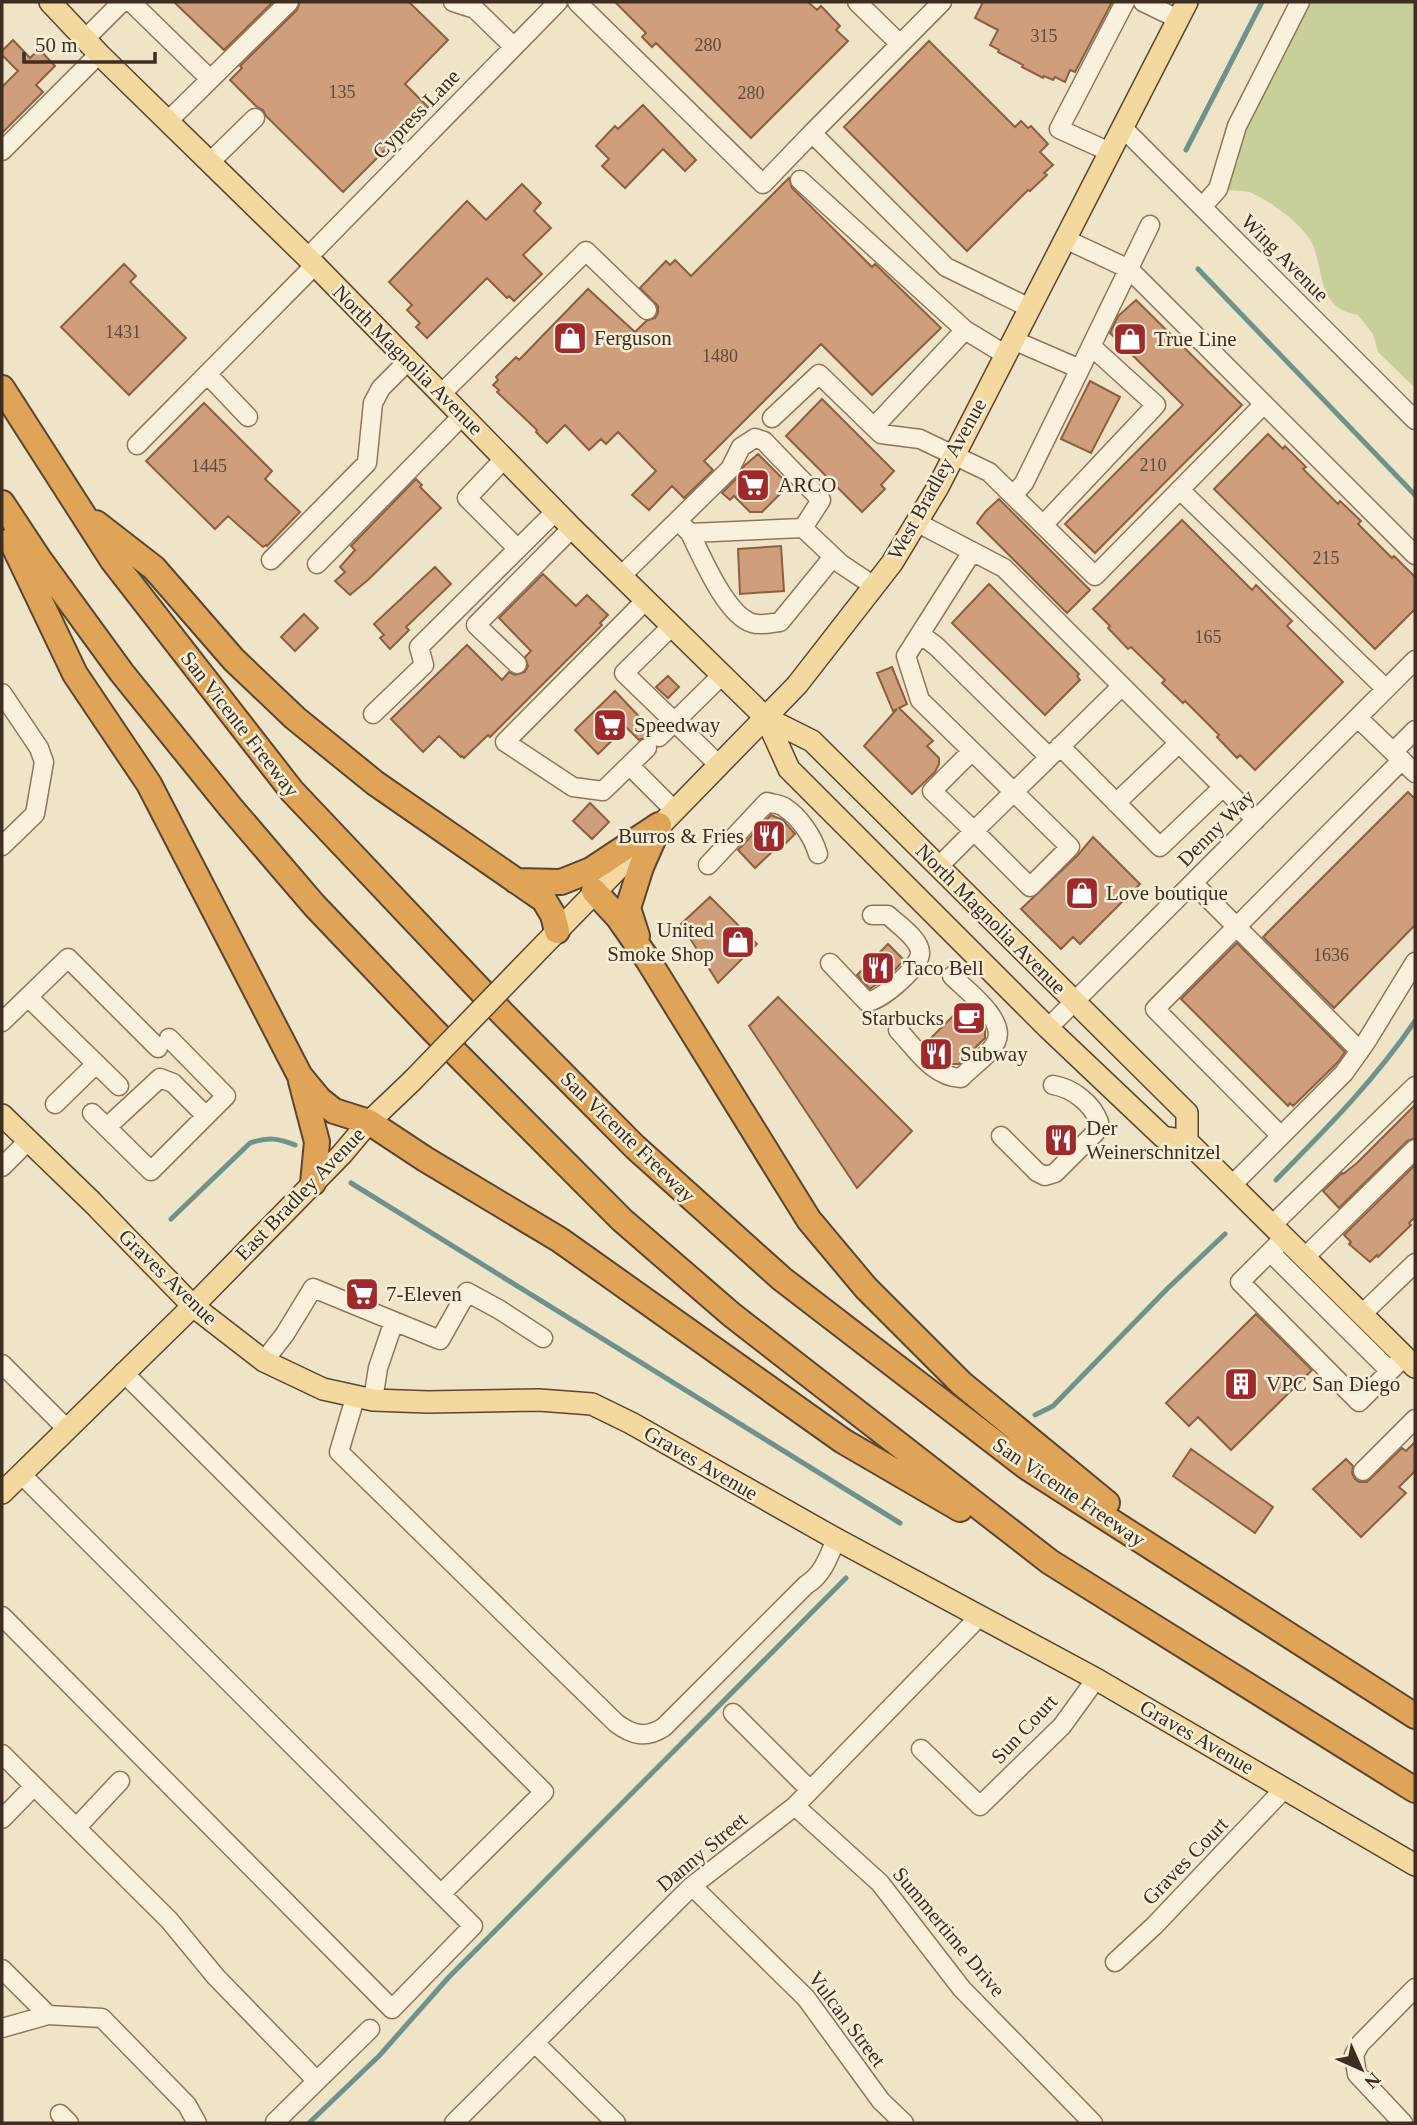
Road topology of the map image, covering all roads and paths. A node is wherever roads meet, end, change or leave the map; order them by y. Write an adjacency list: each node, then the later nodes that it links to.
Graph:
1 (50, 2): 16 (main road, North Magnolia Avenue)
2 (122, 2): 16 (street)
3 (131, 2): 18 (street)
4 (289, 2): 18 (street)
5 (453, 2): 13 (street)
6 (558, 2): 17 (street, Cypress Lane)
7 (577, 2): 22 (street)
8 (858, 2): 15 (street)
9 (942, 2): 15 (street)
10 (1125, 2): 24 (street)
11 (1143, 2): 14 (street)
12 (1300, 2): 27 (street)
13 (478, 6): 17 (street)
14 (1182, 10): 21 (main road, West Bradley Avenue)
15 (900, 44): 22 (street)
16 (92, 46): 20 (main road, North Magnolia Avenue); 23 (street)
17 (513, 47): 30 (street, Cypress Lane)
18 (210, 79): 20 (street)
19 (254, 118): 25 (street)
20 (168, 121): 25 (main road, North Magnolia Avenue)
21 (1123, 128): 24 (main road, West Bradley Avenue); 27 (street, Wing Avenue)
22 (812, 133): 32 (street)
23 (2, 151)
24 (1110, 152): 29 (main road, West Bradley Avenue)
25 (210, 163): 30 (main road, North Magnolia Avenue)
26 (800, 180): 34 (street)
27 (1202, 207): 46 (street, Wing Avenue)
28 (1150, 225): 31 (street)
29 (1065, 239): 31 (street); 32 (main road, West Bradley Avenue)
30 (311, 262): 37 (main road, North Magnolia Avenue); 39 (street, Cypress Lane)
31 (1129, 269): 35 (street); 42 (street)
32 (1030, 308): 36 (main road, West Bradley Avenue)
33 (647, 310): 41 (street)
34 (965, 330): 36 (street); 47 (street)
35 (1091, 346): 38 (street); 58 (street)
36 (1009, 348): 38 (street); 49 (main road, West Bradley Avenue)
37 (409, 360): 41 (main road, North Magnolia Avenue); 66 (street)
38 (1080, 369): 52 (street)
39 (206, 374): 44 (street); 48 (street, Cypress Lane)
40 (2, 388): 54 (highway, San Vicente Freeway)
41 (441, 394): 43 (main road, North Magnolia Avenue)
42 (1264, 404): 51 (street); 64 (street)
43 (463, 415): 50 (main road, North Magnolia Avenue); 67 (street)
44 (248, 417)
45 (772, 418): 47 (street)
46 (1415, 421)
47 (874, 427): 49 (street)
48 (137, 445)
49 (954, 455): 52 (street); 57 (main road, West Bradley Avenue)
50 (505, 458): 55 (main road, North Magnolia Avenue); 62 (street)
51 (1180, 490): 58 (street); 77 (street)
52 (1013, 495): 58 (street)
53 (2, 503): 154 (highway)
54 (81, 511): 101 (highway); 155 (highway, San Vicente Freeway)
55 (556, 511): 59 (main road, North Magnolia Avenue); 62 (street)
56 (2, 521): 118 (highway)
57 (916, 522): 63 (street); 69 (main road, West Bradley Avenue)
58 (1043, 525)
59 (572, 527): 68 (main road, North Magnolia Avenue); 74 (street)
60 (684, 527): 61 (street); 61 (street); 65 (street); 68 (street)
61 (803, 528): 65 (street)
62 (518, 549): 79 (street)
63 (972, 552): 72 (street); 76 (street)
64 (1415, 555)
65 (833, 557): 69 (street)
66 (271, 560)
67 (317, 565)
68 (621, 576): 70 (main road, North Magnolia Avenue)
69 (874, 586): 80 (main road, West Bradley Avenue)
70 (646, 600): 71 (main road, North Magnolia Avenue); 89 (street)
71 (672, 625): 75 (main road, North Magnolia Avenue); 82 (street)
72 (920, 634): 85 (street); 86 (street)
73 (1415, 660): 77 (street, Denny Way)
74 (517, 664)
75 (722, 675): 80 (main road, North Magnolia Avenue); 82 (street)
76 (1122, 686): 84 (street); 86 (street)
77 (1386, 689): 81 (street, Denny Way)
78 (2, 693): 97 (street)
79 (373, 714)
80 (766, 718): 88 (main road, West Bradley Avenue); 100 (main road, North Magnolia Avenue); 114 (main road, North Magnolia Avenue)
81 (1358, 718): 87 (street); 95 (street, Denny Way)
82 (674, 722): 88 (street); 89 (street)
83 (1415, 730): 87 (street)
84 (1179, 743): 91 (street); 93 (street)
85 (972, 751): 92 (street); 96 (street)
86 (1055, 752): 92 (street); 93 (street)
87 (1397, 756): 90 (street); 105 (street)
88 (719, 765): 94 (main road, West Bradley Avenue)
89 (630, 766): 94 (street)
90 (1415, 773)
91 (1223, 787): 93 (street); 95 (street)
92 (1014, 792): 96 (street); 96 (street)
93 (1116, 803)
94 (667, 817): 101 (highway); 103 (main road, West Bradley Avenue); 107 (highway)
95 (1256, 820): 102 (street, Denny Way)
96 (974, 831): 100 (street)
97 (2, 846)
98 (818, 854): 99 (street)
99 (708, 865)
100 (939, 866): 112 (main road, North Magnolia Avenue)
101 (516, 881): 106 (highway)
102 (1193, 883): 105 (street); 112 (street, Denny Way)
103 (594, 891): 106 (main road, East Bradley Avenue); 107 (highway)
104 (872, 915): 109 (street)
105 (1237, 926): 116 (street); 129 (street)
106 (557, 931): 126 (main road, East Bradley Avenue, bridge)
107 (648, 960): 155 (highway)
108 (1415, 962): 116 (street)
109 (830, 963)
110 (952, 976): 115 (street)
111 (28, 997): 113 (street); 117 (street); 125 (street)
112 (1074, 1001): 114 (street, Denny Way); 131 (main road, North Magnolia Avenue)
113 (2, 1023)
114 (1048, 1028): 131 (main road, North Magnolia Avenue)
115 (898, 1030)
116 (1360, 1051): 129 (street)
117 (96, 1064): 120 (street); 122 (street)
118 (300, 1076): 126 (highway); 134 (highway)
119 (1053, 1085): 128 (street)
120 (119, 1086)
121 (1415, 1086): 136 (street)
122 (55, 1104)
123 (92, 1113): 127 (street)
124 (2, 1115): 130 (main road, Graves Avenue)
125 (206, 1116): 127 (street); 127 (street)
126 (369, 1122): 134 (main road, East Bradley Avenue); 154 (highway)
127 (107, 1127)
128 (1002, 1136)
129 (1281, 1136): 135 (street)
130 (29, 1140): 133 (street); 139 (main road, Graves Avenue)
131 (1187, 1141): 135 (main road, North Magnolia Avenue)
132 (1415, 1149): 137 (street)
133 (2, 1167)
134 (313, 1183): 139 (main road, East Bradley Avenue)
135 (1232, 1185): 136 (main road, North Magnolia Avenue)
136 (1276, 1238): 137 (main road, North Magnolia Avenue); 145 (street); 145 (street)
137 (1305, 1257): 140 (main road, North Magnolia Avenue)
138 (1415, 1263): 140 (street)
139 (193, 1306): 143 (main road, Graves Avenue); 146 (main road, East Bradley Avenue)
140 (1362, 1314): 145 (main road, North Magnolia Avenue)
141 (394, 1321): 142 (street); 143 (street); 147 (street)
142 (542, 1338)
143 (264, 1361): 147 (main road, Graves Avenue)
144 (2, 1364): 149 (street)
145 (1403, 1365)
146 (123, 1373): 149 (main road, East Bradley Avenue); 173 (street)
147 (364, 1399): 153 (main road, Graves Avenue); 153 (street)
148 (1415, 1419): 150 (street)
149 (67, 1429): 151 (main road, East Bradley Avenue)
150 (1363, 1471)
151 (21, 1474): 152 (main road, East Bradley Avenue); 173 (street)
152 (2, 1493)
153 (836, 1539): 157 (main road, Graves Avenue)
154 (1050, 1562): 167 (highway)
155 (1199, 1579): 160 (highway, San Vicente Freeway)
156 (2, 1616): 173 (street)
157 (979, 1617): 158 (main road, Graves Avenue); 166 (street, Danny Street)
158 (1096, 1679): 161 (street, Sun Court); 165 (main road, Graves Avenue)
159 (733, 1713): 166 (street)
160 (1415, 1716)
161 (921, 1749)
162 (2, 1754): 164 (street)
163 (120, 1782): 170 (street)
164 (34, 1786): 169 (street); 170 (street)
165 (1285, 1788): 171 (main road, Graves Avenue); 174 (street, Graves Court)
166 (810, 1790): 168 (street, Danny Street)
167 (1415, 1790)
168 (795, 1806): 172 (street, Danny Street); 187 (street, Summertime Drive)
169 (2, 1819)
170 (76, 1828): 181 (street)
171 (1415, 1865)
172 (692, 1886): 180 (street, Danny Street); 186 (street, Vulcan Street)
173 (442, 1894)
174 (1115, 1962)
175 (2, 1969): 177 (street)
176 (1415, 1988): 188 (street)
177 (48, 2015): 178 (street); 183 (street)
178 (2, 2028)
179 (370, 2029): 181 (street)
180 (535, 2043): 184 (street, Danny Street); 185 (street)
181 (317, 2081): 182 (street)
182 (275, 2122)
183 (197, 2123)
184 (454, 2123)
185 (616, 2123)
186 (904, 2123)
187 (1093, 2123)
188 (1403, 2123)

